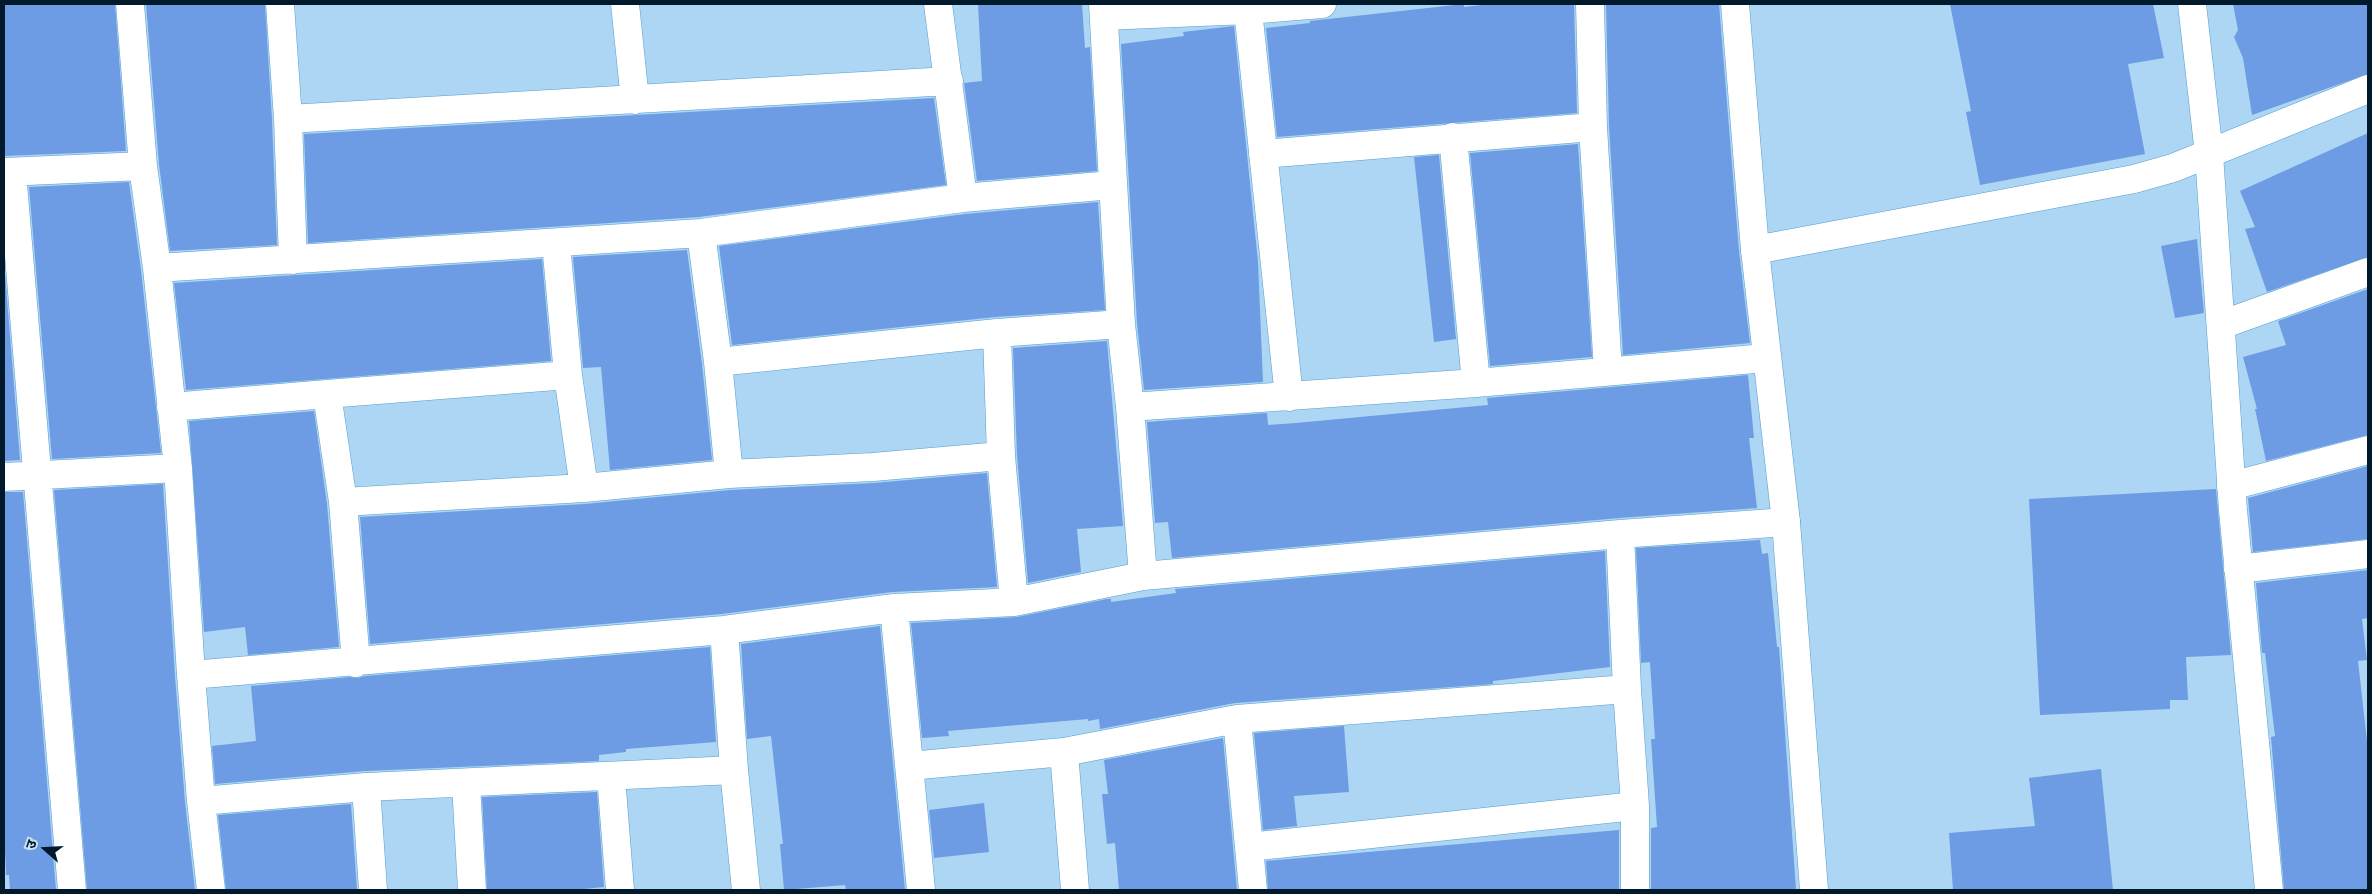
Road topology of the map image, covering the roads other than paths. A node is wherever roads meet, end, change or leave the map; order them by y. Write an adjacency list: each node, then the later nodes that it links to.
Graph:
1 (130, 4): 19 (street)
2 (280, 4): 14 (street)
3 (625, 4): 13 (street)
4 (938, 4): 11 (street)
5 (1322, 4): 10 (street)
6 (1590, 4): 15 (street)
7 (1736, 4): 25 (street)
8 (2192, 4): 18 (street)
9 (1103, 10): 10 (street); 21 (street)
10 (1248, 10): 17 (street)
11 (949, 80): 13 (street); 22 (street)
12 (2368, 89): 18 (street)
13 (635, 100): 14 (street)
14 (288, 119): 26 (street)
15 (1593, 127): 16 (street); 35 (street)
16 (1453, 137): 17 (street); 37 (street)
17 (1263, 154): 39 (street)
18 (2209, 154): 25 (street); 31 (street)
19 (143, 166): 20 (street); 27 (street)
20 (8, 172): 29 (street)
21 (1112, 184): 22 (street); 30 (street)
22 (963, 198): 23 (street)
23 (700, 233): 24 (street); 34 (street)
24 (556, 243): 26 (street); 36 (street)
25 (1755, 250): 33 (street)
26 (293, 260): 27 (street)
27 (157, 268): 40 (street)
28 (2368, 272): 31 (street)
29 (14, 324): 46 (street)
30 (1121, 324): 32 (street); 41 (street)
31 (2221, 325): 48 (street)
32 (997, 334): 34 (street); 43 (street)
33 (1766, 358): 35 (street); 51 (street)
34 (718, 362): 45 (street)
35 (1608, 371): 37 (street)
36 (568, 375): 38 (street); 49 (street)
37 (1476, 383): 39 (street)
38 (327, 394): 40 (street); 50 (street)
39 (1289, 397): 41 (street)
40 (171, 407): 44 (street)
41 (1130, 408): 55 (street)
42 (2368, 450): 48 (street)
43 (1001, 456): 45 (street); 56 (street)
44 (178, 468): 46 (street); 60 (street)
45 (729, 474): 49 (street)
46 (36, 476): 47 (street); 72 (street)
47 (4, 477)
48 (2231, 486): 54 (street)
49 (584, 488): 50 (street)
50 (343, 502): 59 (street)
51 (1786, 522): 52 (street); 82 (street)
52 (1620, 534): 55 (street); 61 (street)
53 (2368, 554): 54 (street)
54 (2238, 569): 83 (street)
55 (1143, 576): 56 (street)
56 (1014, 602): 57 (street)
57 (894, 608): 58 (street); 64 (street)
58 (724, 630): 59 (street); 65 (street)
59 (356, 663): 60 (street)
60 (191, 675): 69 (street)
61 (1627, 689): 62 (street); 70 (street)
62 (1237, 720): 63 (street); 71 (street)
63 (1064, 752): 64 (street); 79 (street)
64 (908, 766): 78 (street)
65 (734, 770): 66 (street); 77 (street)
66 (611, 776): 67 (street); 76 (street)
67 (466, 784): 68 (street); 75 (street)
68 (366, 787): 69 (street); 74 (street)
69 (201, 801): 73 (street)
70 (1636, 806): 71 (street); 81 (street)
71 (1249, 847): 80 (street)
72 (72, 890)
73 (210, 890)
74 (373, 890)
75 (472, 890)
76 (620, 890)
77 (746, 890)
78 (921, 890)
79 (1075, 890)
80 (1254, 890)
81 (1635, 890)
82 (1814, 890)
83 (2269, 890)

